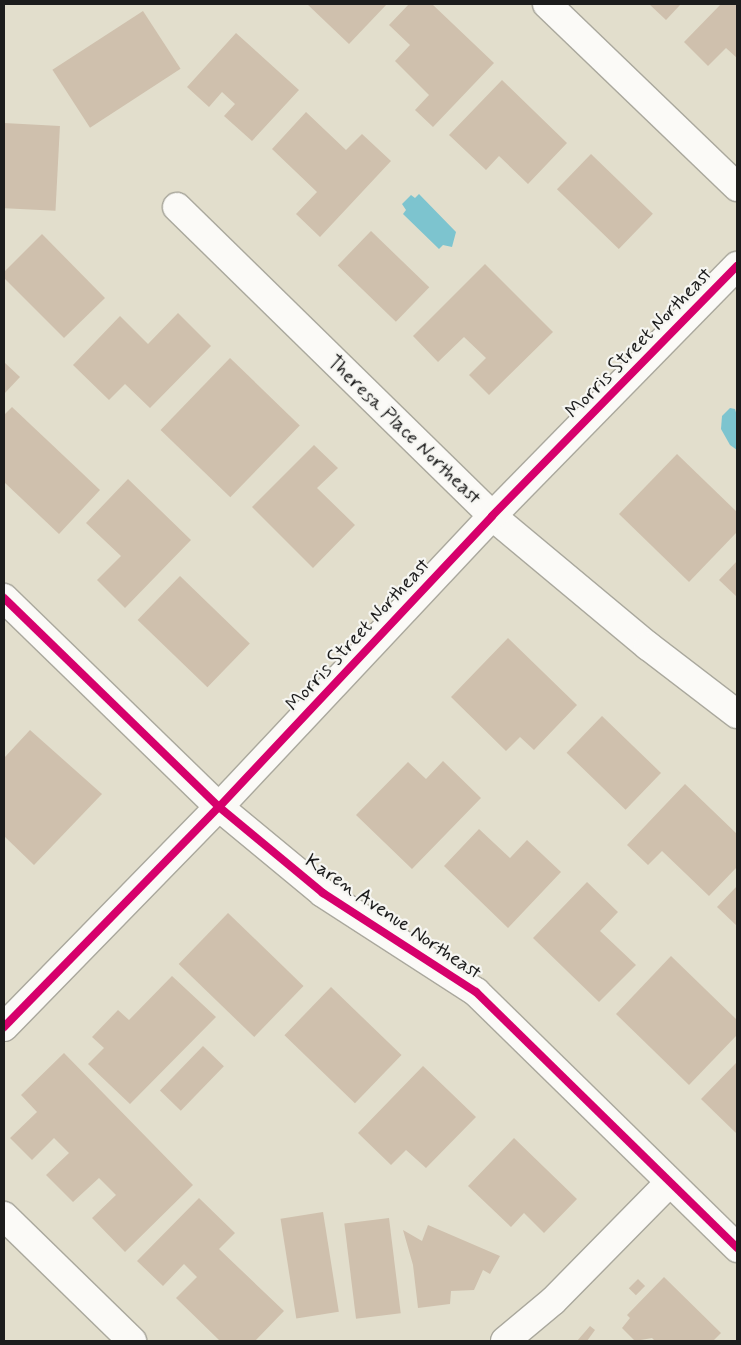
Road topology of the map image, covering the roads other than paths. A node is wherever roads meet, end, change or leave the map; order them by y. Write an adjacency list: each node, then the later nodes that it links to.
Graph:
1 (547, 4): 2 (street)
2 (737, 187)
3 (177, 207): 5 (street, Theresa Place Northeast)
4 (737, 266): 5 (street, Morris Street Northeast)
5 (492, 516): 7 (street, Theresa Place Northeast); 8 (street, Morris Street Northeast)
6 (4, 598): 8 (street, Karen Avenue Northeast)
7 (737, 714)
8 (219, 807): 9 (street, Morris Street Northeast); 10 (street, Karen Avenue Northeast)
9 (4, 1027)
10 (669, 1183): 12 (street, Karen Avenue Northeast); 14 (street)
11 (4, 1216): 13 (street)
12 (737, 1248)
13 (132, 1341)
14 (505, 1341)

